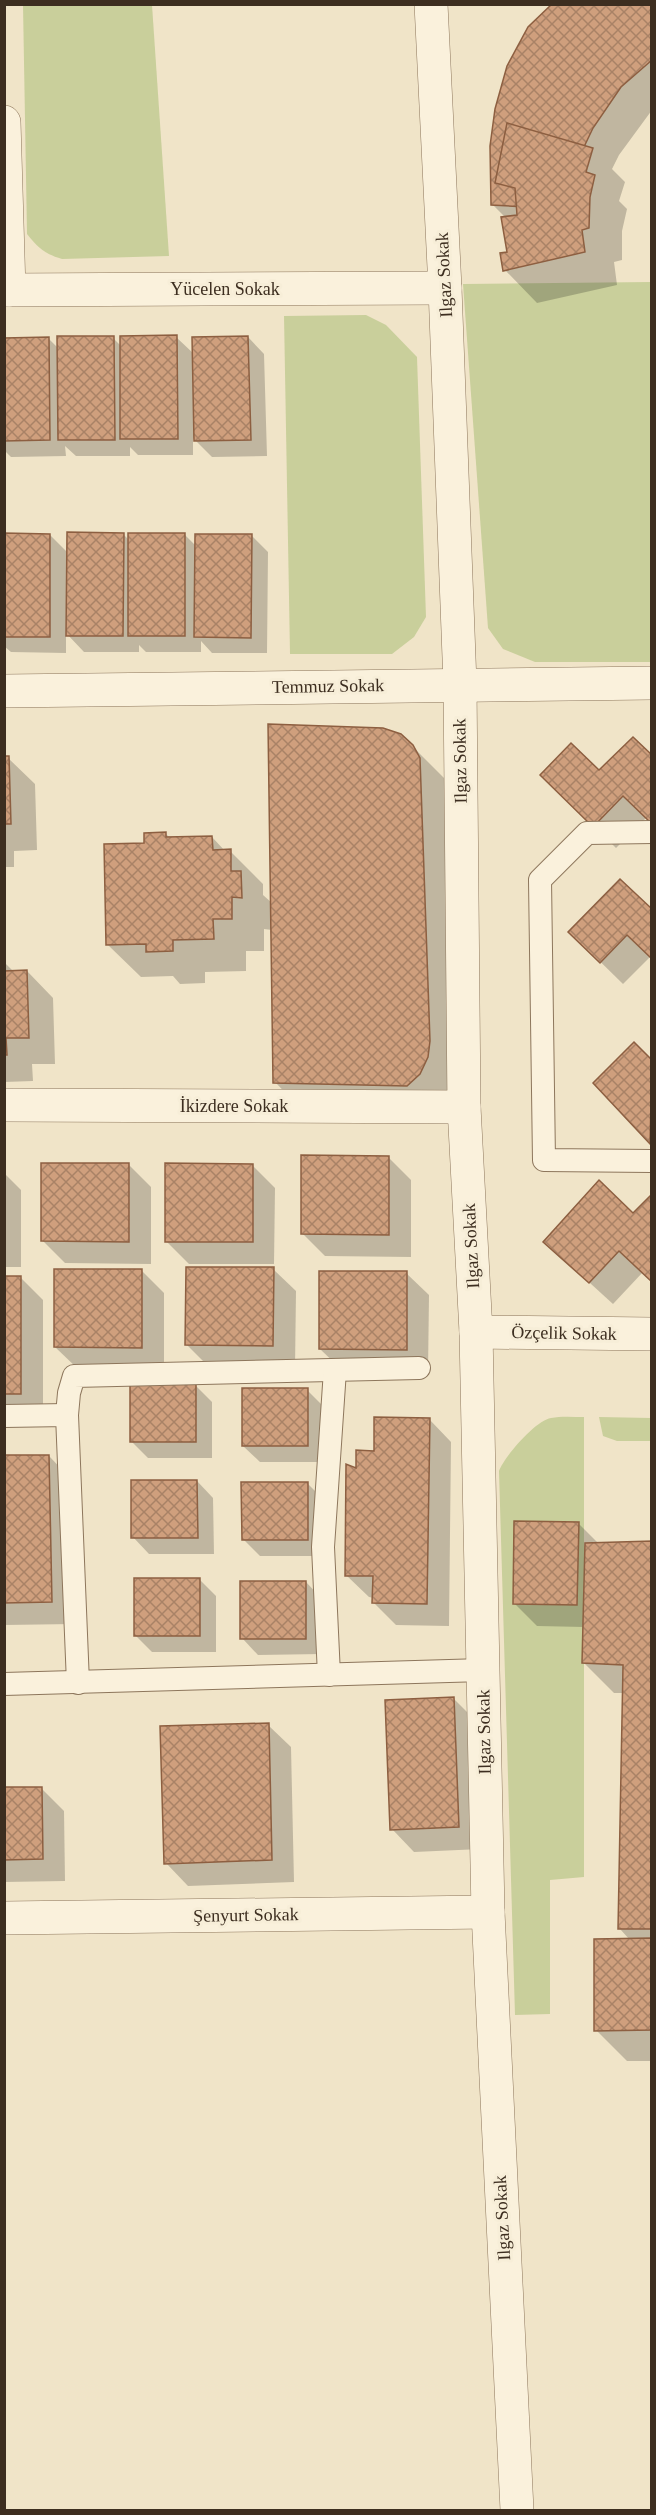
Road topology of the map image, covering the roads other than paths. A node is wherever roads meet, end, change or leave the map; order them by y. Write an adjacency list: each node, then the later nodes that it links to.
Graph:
1 (431, 4): 3 (street, Ilgaz Sokak)
2 (4, 122): 4 (street)
3 (445, 288): 4 (street, Yücelen Sokak); 6 (street, Ilgaz Sokak)
4 (7, 290)
5 (651, 683): 6 (street, Temmuz Sokak)
6 (459, 684): 7 (street, Temmuz Sokak); 10 (street, Ilgaz Sokak)
7 (4, 690)
8 (651, 832): 11 (lane)
9 (4, 1105): 10 (street, İkizdere Sokak)
10 (464, 1107): 12 (street, Ilgaz Sokak)
11 (651, 1161)
12 (476, 1332): 13 (street, Özçelik Sokak); 18 (street, Ilgaz Sokak)
13 (651, 1334)
14 (418, 1368): 15 (lane)
15 (335, 1370): 16 (lane); 19 (lane)
16 (67, 1415): 17 (lane); 20 (lane)
17 (4, 1416)
18 (483, 1670): 19 (lane); 22 (street, Ilgaz Sokak)
19 (329, 1675): 20 (lane)
20 (78, 1683): 21 (lane)
21 (4, 1684)
22 (488, 1912): 23 (street, Şenyurt Sokak); 24 (street, Ilgaz Sokak)
23 (4, 1918)
24 (517, 2499)

